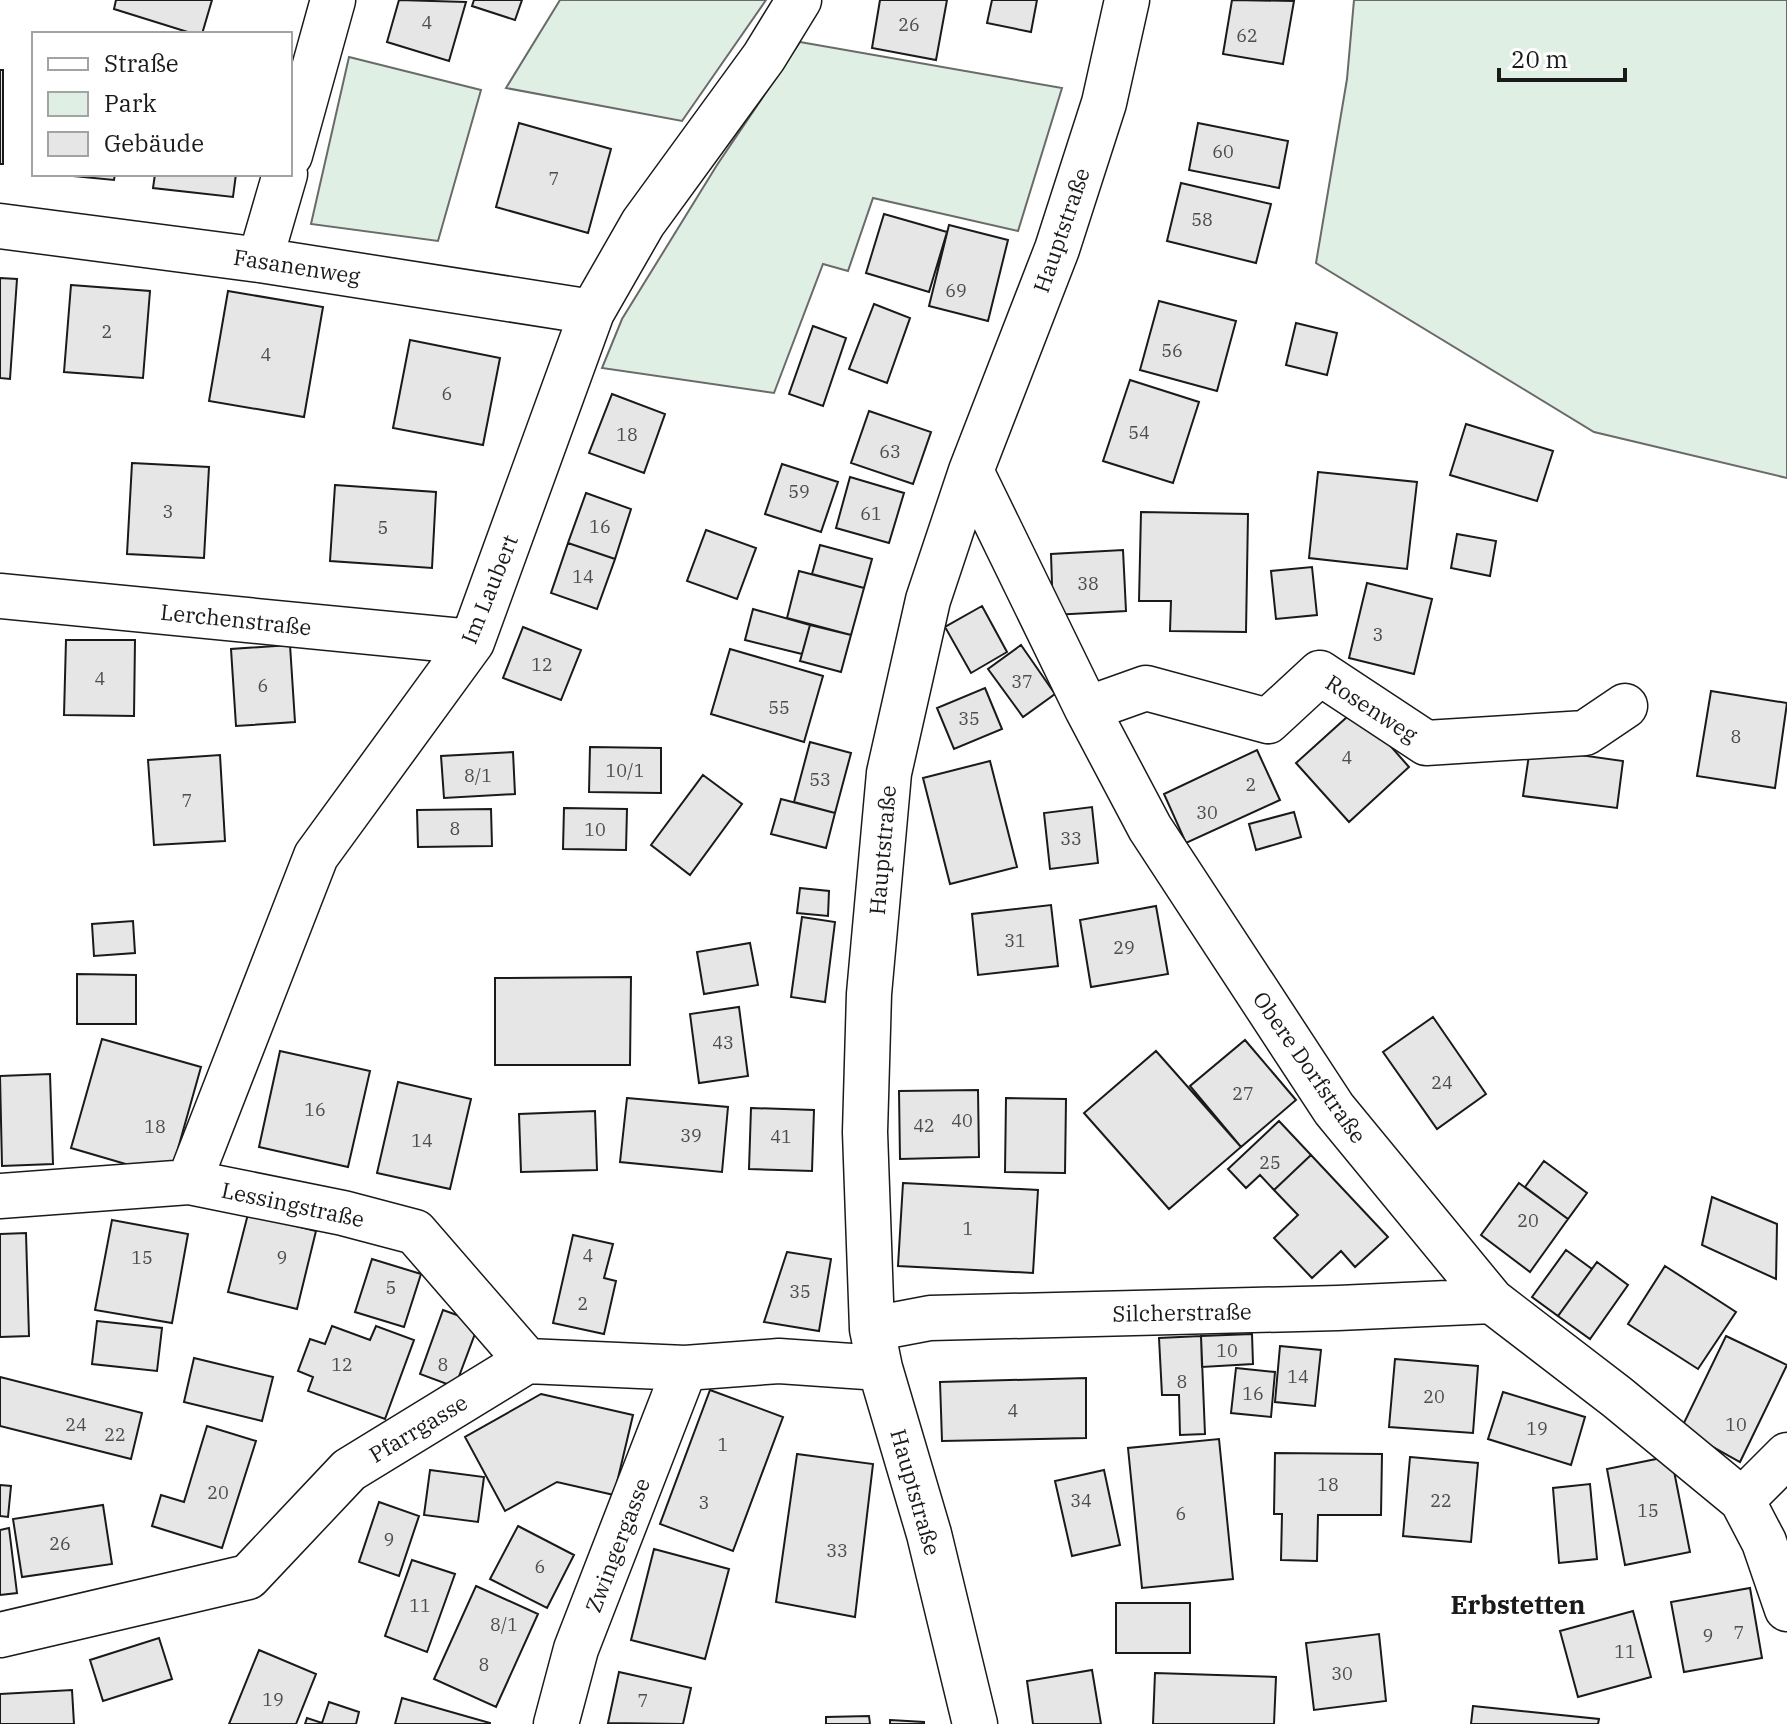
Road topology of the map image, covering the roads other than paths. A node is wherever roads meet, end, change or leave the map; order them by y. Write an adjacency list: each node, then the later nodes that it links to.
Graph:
1 (333, 0): 4 (street)
2 (799, 0): 8 (street, Im Laubert)
3 (1127, 0): 9 (street, Hauptstraße)
4 (292, 148)
5 (284, 176): 7 (street)
6 (0, 226): 7 (street, Fasanenweg)
7 (260, 260): 8 (street, Fasanenweg)
8 (592, 312): 11 (street, Im Laubert)
9 (971, 471): 13 (street, Obere Dorfstraße); 17 (street, Hauptstraße)
10 (0, 596): 11 (street, Lerchenstraße)
11 (472, 642): 14 (street, Im Laubert)
12 (1625, 706): 13 (street, Rosenweg)
13 (1087, 709): 16 (street, Obere Dorfstraße)
14 (189, 1182): 15 (street, Lessingstraße); 18 (street, Lessingstraße)
15 (0, 1196)
16 (1492, 1301): 17 (street, Silcherstraße); 21 (street, Obere Dorfstraße)
17 (876, 1349): 19 (street); 25 (street, Hauptstraße)
18 (527, 1361): 19 (street); 23 (street, Pfarrgasse)
19 (685, 1368): 24 (street, Zwingergasse)
20 (1787, 1455): 21 (street)
21 (1742, 1500): 22 (street, Obere Dorfstraße)
22 (1787, 1609)
23 (0, 1635)
24 (556, 1724)
25 (975, 1724)

